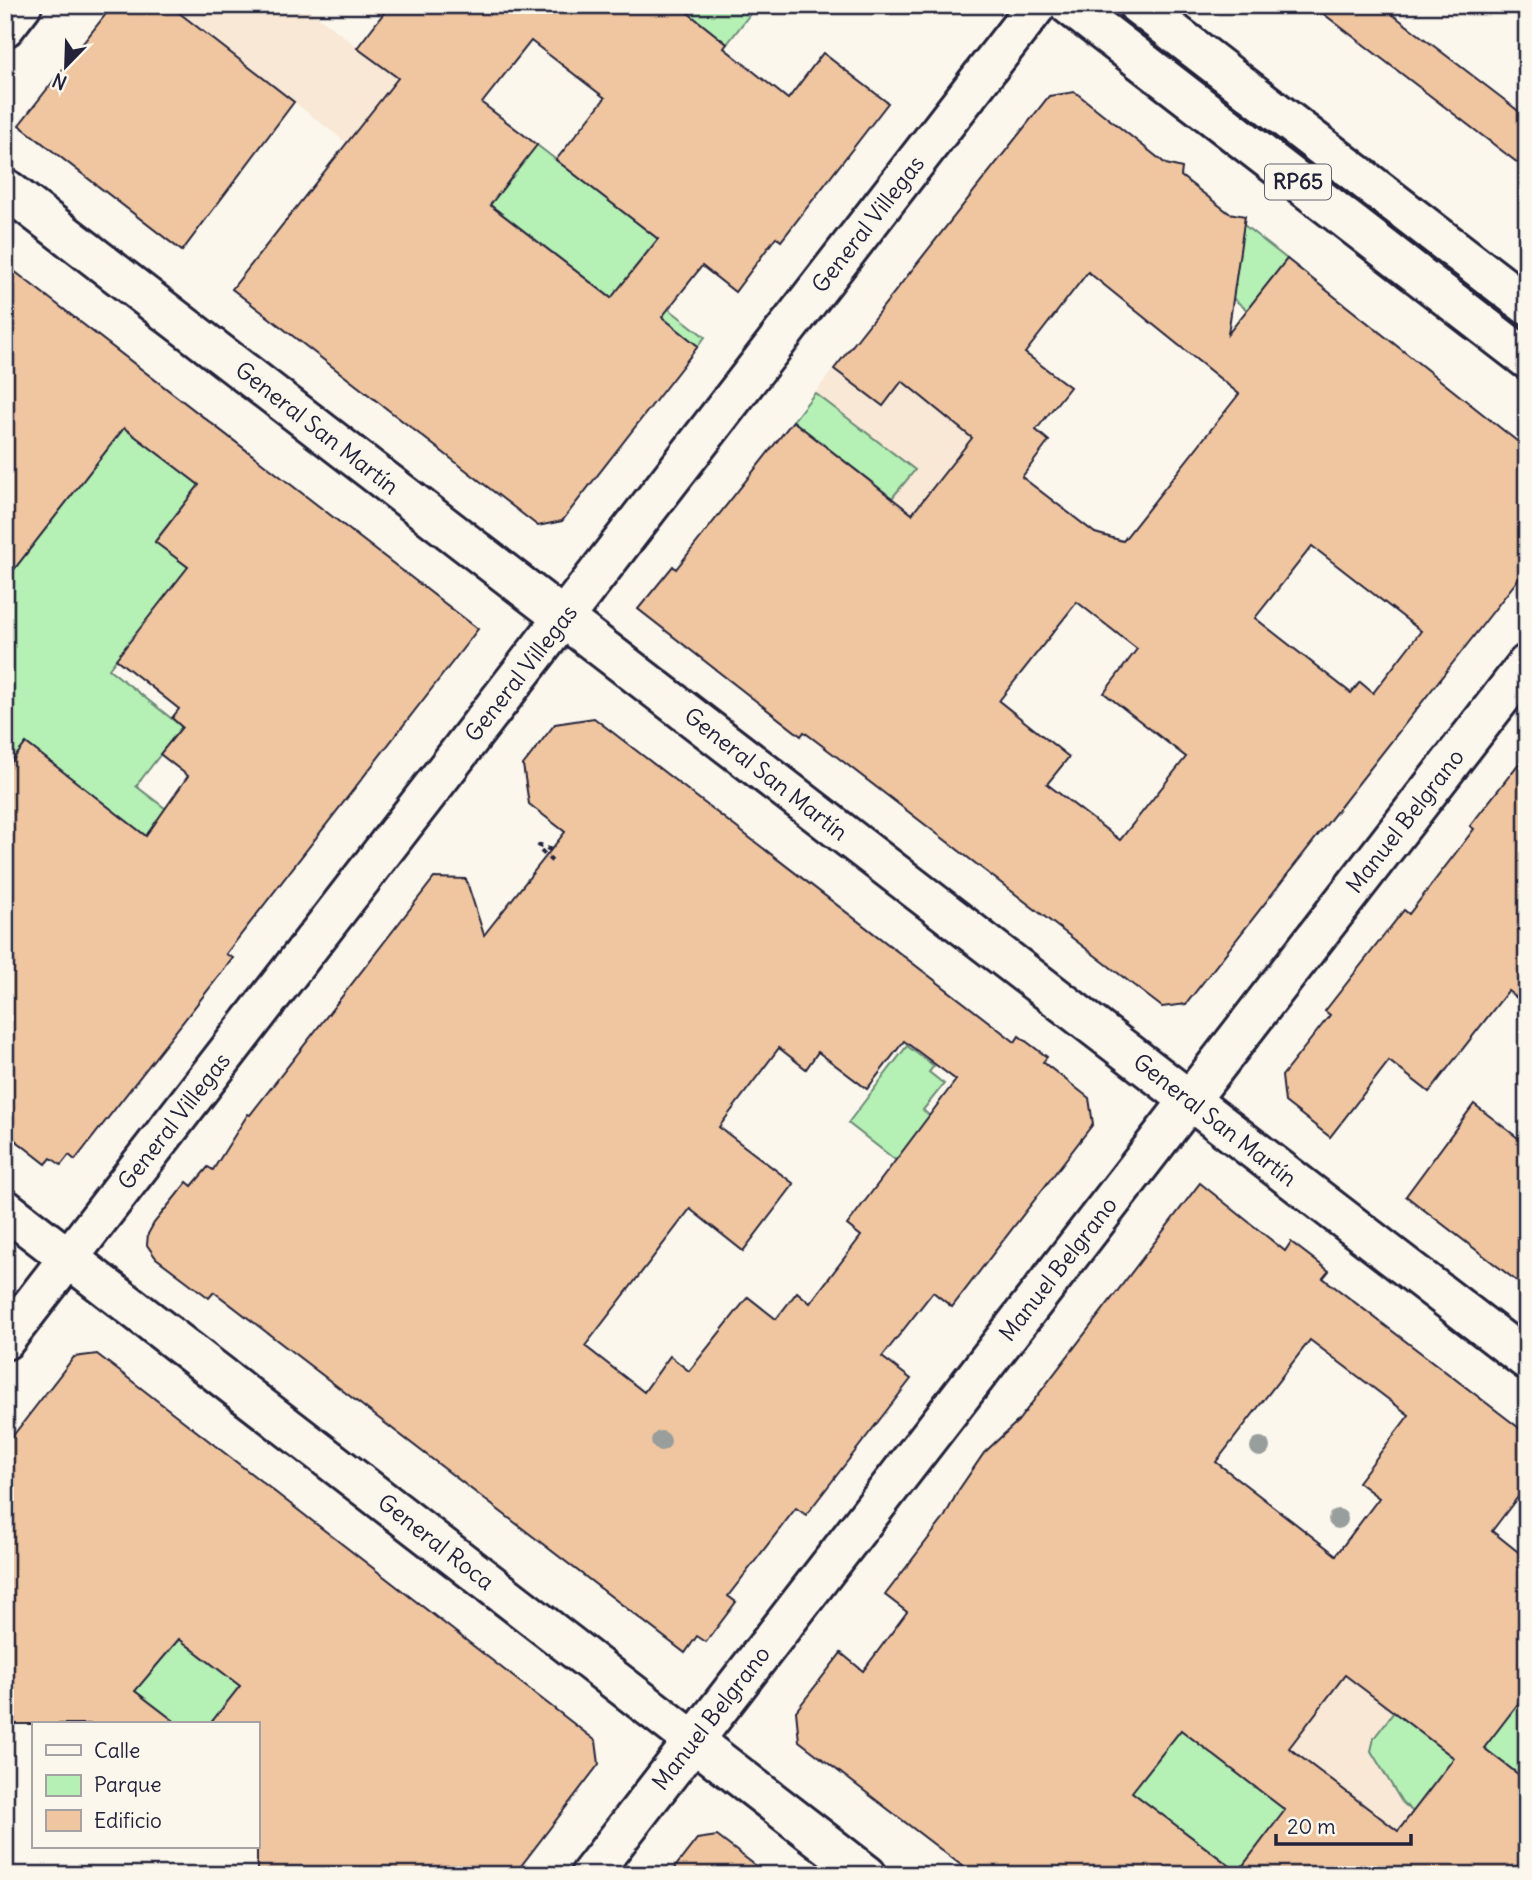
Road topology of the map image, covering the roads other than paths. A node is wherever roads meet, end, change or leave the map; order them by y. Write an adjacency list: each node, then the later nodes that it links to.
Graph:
1 (22, 5): 5 (street)
2 (1037, 5): 9 (street, General Villegas)
3 (1069, 5): 8 (street, RP65)
4 (1138, 5): 7 (street, RP65)
5 (5, 27)
6 (5, 188): 9 (street, General San Martín)
7 (1527, 305)
8 (1527, 359)
9 (564, 618): 11 (street, General San Martín); 13 (street, General Villegas)
10 (1527, 664): 11 (street, Manuel Belgrano)
11 (1189, 1100): 15 (street, General San Martín); 16 (street, Manuel Belgrano)
12 (5, 1209): 13 (street, General Roca)
13 (69, 1258): 14 (street, General Villegas); 16 (street, General Roca)
14 (5, 1340)
15 (1527, 1360)
16 (694, 1741): 17 (street, Manuel Belgrano); 18 (street, General Roca)
17 (590, 1875)
18 (867, 1875)

